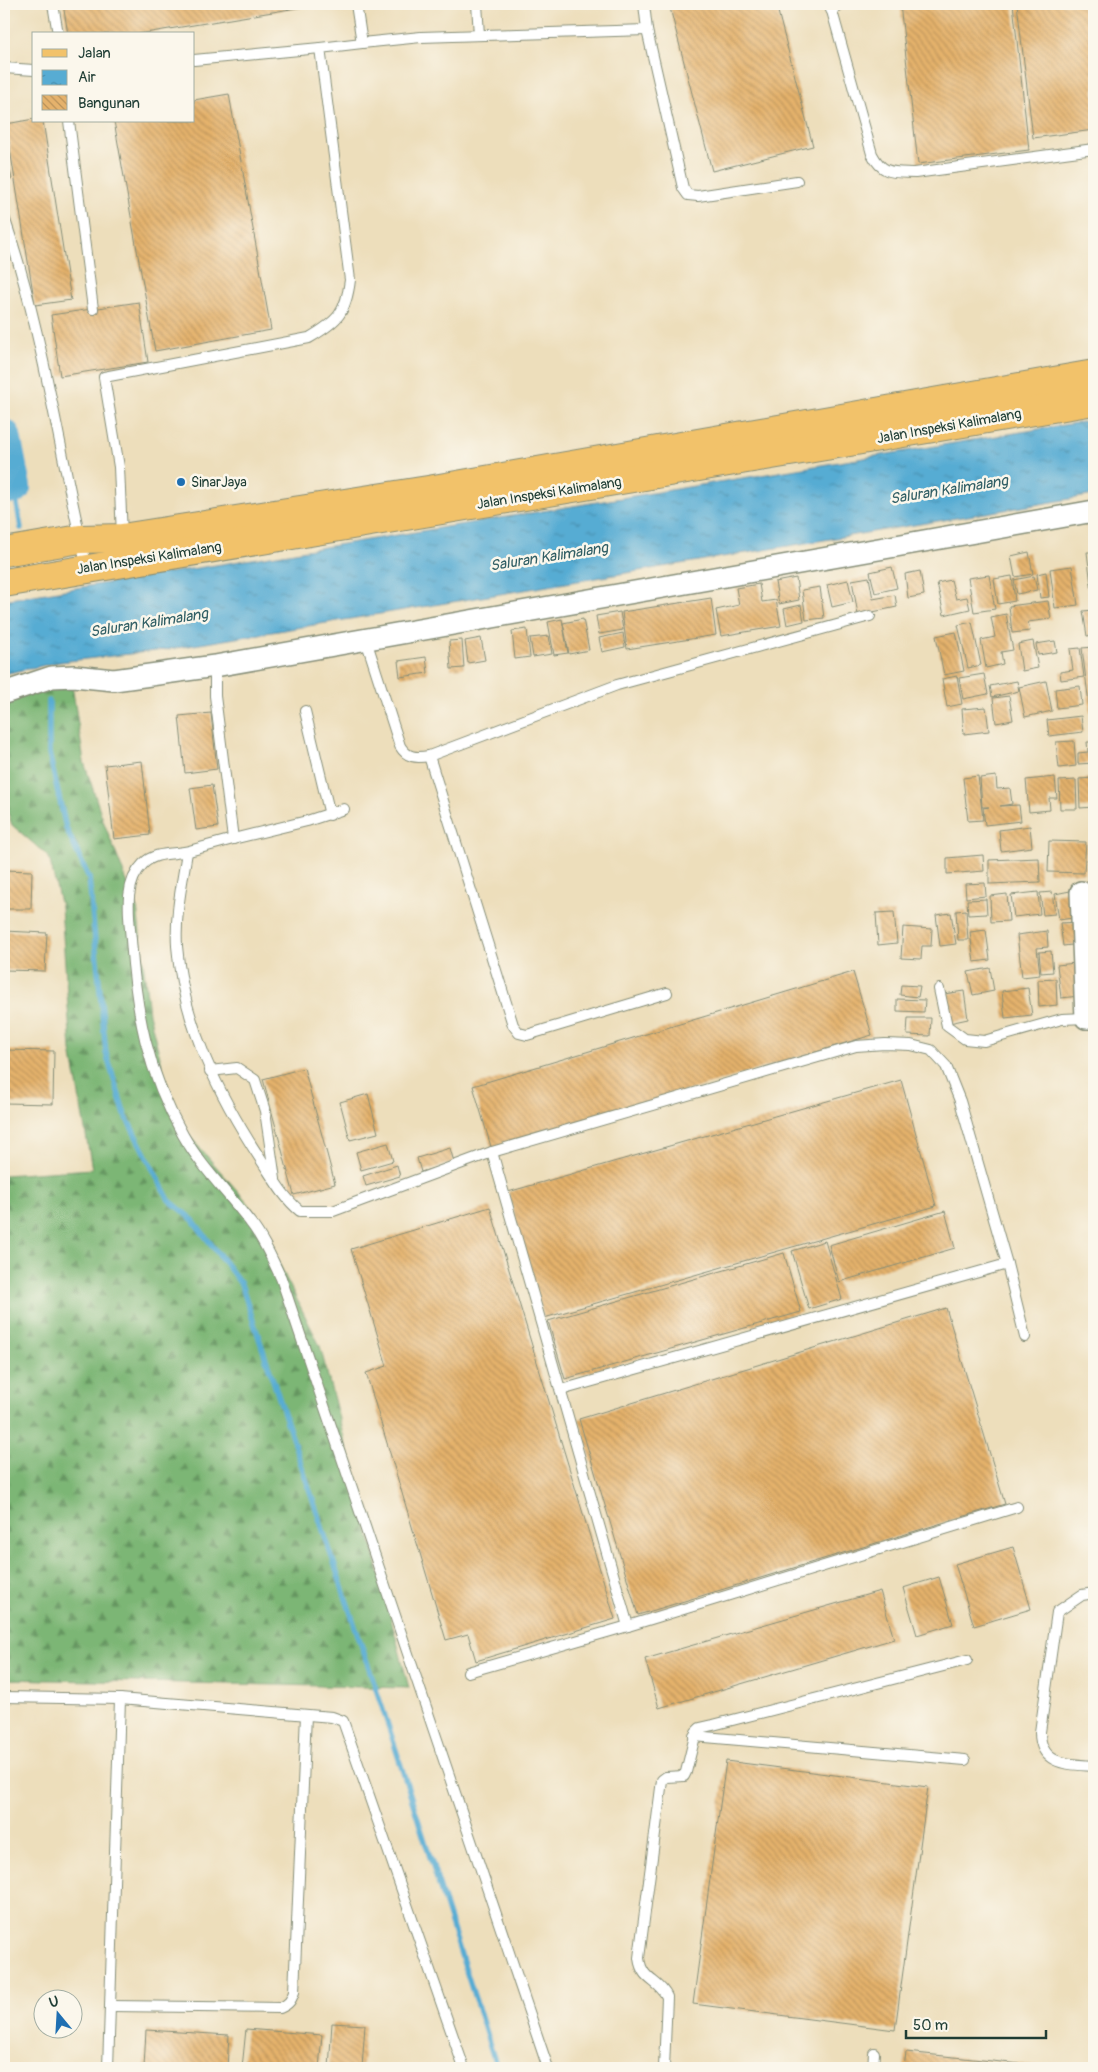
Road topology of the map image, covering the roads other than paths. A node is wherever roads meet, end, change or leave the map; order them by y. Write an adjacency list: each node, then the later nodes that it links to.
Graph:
1 (53, 4): 8 (lane)
2 (356, 4): 10 (lane)
3 (477, 4): 9 (lane)
4 (644, 4): 7 (lane)
5 (840, 4): 6 (lane)
6 (830, 7): 16 (lane)
7 (647, 30): 9 (lane); 17 (lane)
8 (58, 32)
9 (479, 35): 10 (lane)
10 (362, 43): 11 (lane)
11 (320, 48): 12 (lane); 27 (lane)
12 (195, 60)
13 (4, 68): 14 (lane)
14 (32, 70)
15 (70, 122): 19 (lane)
16 (1094, 149)
17 (797, 181)
18 (4, 217): 26 (lane)
19 (93, 309)
20 (1094, 374): 21 (main road, Jalan Inspeksi Kalimalang)
21 (934, 401): 23 (main road); 24 (main road, Jalan Inspeksi Kalimalang)
22 (1094, 401): 23 (main road, Jalan Inspeksi Kalimalang)
23 (935, 428): 24 (main road, Jalan Inspeksi Kalimalang)
24 (432, 501): 27 (main road, Jalan Inspeksi Kalimalang)
25 (1094, 511): 32 (street)
26 (80, 540): 27 (main road, Jalan Inspeksi Kalimalang); 28 (main road, Jalan Inspeksi Kalimalang); 29 (lane)
27 (125, 550): 29 (main road, Jalan Inspeksi Kalimalang)
28 (4, 552)
29 (77, 570): 30 (main road, Jalan Inspeksi Kalimalang)
30 (4, 583)
31 (870, 616): 36 (lane)
32 (366, 640): 33 (street); 36 (lane)
33 (215, 666): 34 (street); 39 (lane)
34 (4, 693)
35 (305, 711): 38 (lane)
36 (429, 756): 43 (lane)
37 (344, 809): 38 (lane)
38 (330, 815): 39 (lane)
39 (233, 839): 40 (lane)
40 (187, 852): 45 (lane); 66 (lane)
41 (1081, 892): 44 (street)
42 (939, 989): 44 (lane)
43 (667, 993)
44 (1090, 1018)
45 (210, 1071): 47 (lane); 47 (lane)
46 (492, 1152): 47 (lane); 48 (lane); 50 (lane)
47 (276, 1182)
48 (1007, 1264): 49 (lane); 50 (lane)
49 (1025, 1337)
50 (561, 1390): 53 (lane)
51 (1017, 1507): 53 (lane)
52 (1094, 1593): 61 (lane)
53 (628, 1626): 55 (lane)
54 (967, 1660): 59 (lane)
55 (468, 1672)
56 (4, 1697): 57 (lane)
57 (120, 1699): 58 (lane); 62 (lane)
58 (306, 1715): 62 (lane); 65 (lane)
59 (694, 1736): 60 (lane); 67 (lane)
60 (965, 1760)
61 (1094, 1766)
62 (111, 2006): 64 (lane)
63 (874, 2053): 68 (lane)
64 (108, 2068)
65 (464, 2068)
66 (548, 2068)
67 (664, 2068)
68 (873, 2068)

